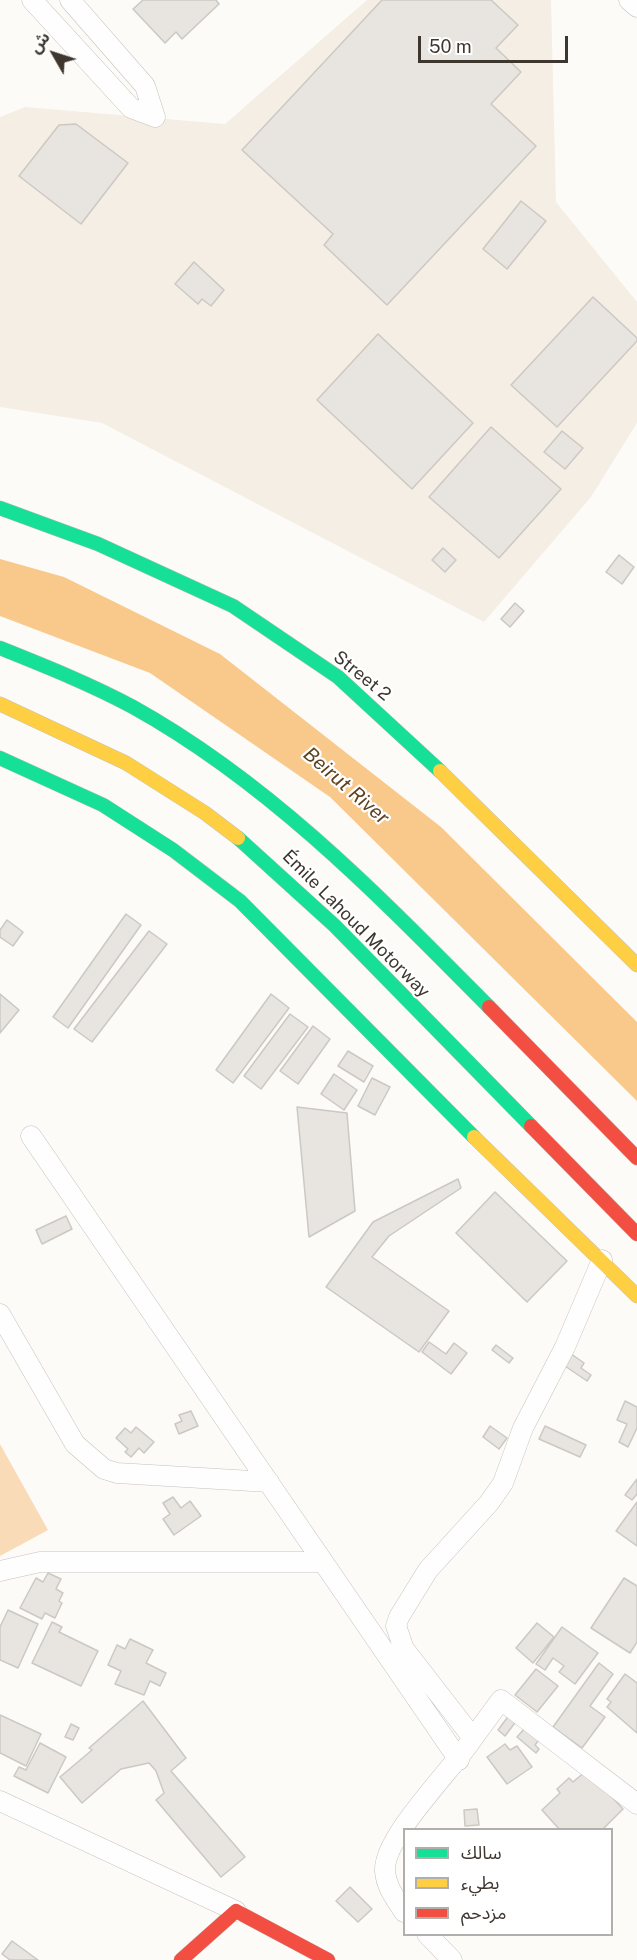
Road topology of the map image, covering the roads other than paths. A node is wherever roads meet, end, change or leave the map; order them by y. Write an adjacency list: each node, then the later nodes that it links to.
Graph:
1 (32, 0): 2 (street)
2 (70, 0)
3 (629, 0): 4 (street)
4 (637, 7)
5 (0, 508): 9 (main road, Street 2)
6 (0, 648): 11 (main road, Émile Lahoud Motorway)
7 (0, 704): 12 (main road, Émile Lahoud Motorway)
8 (0, 758): 13 (main road)
9 (637, 965)
10 (31, 1136): 16 (street)
11 (637, 1158)
12 (637, 1234)
13 (602, 1260): 14 (main road); 19 (street)
14 (637, 1296)
15 (0, 1314): 16 (street)
16 (269, 1482): 17 (street)
17 (323, 1562): 18 (street); 20 (street)
18 (0, 1570)
19 (473, 1738): 20 (street); 22 (street)
20 (459, 1760): 23 (street)
21 (0, 1801): 24 (street)
22 (637, 1804)
23 (403, 1909)
24 (236, 1911): 26 (main road); 27 (main road)
25 (428, 1936): 28 (street)
26 (181, 1960)
27 (328, 1960)
28 (452, 1960)

